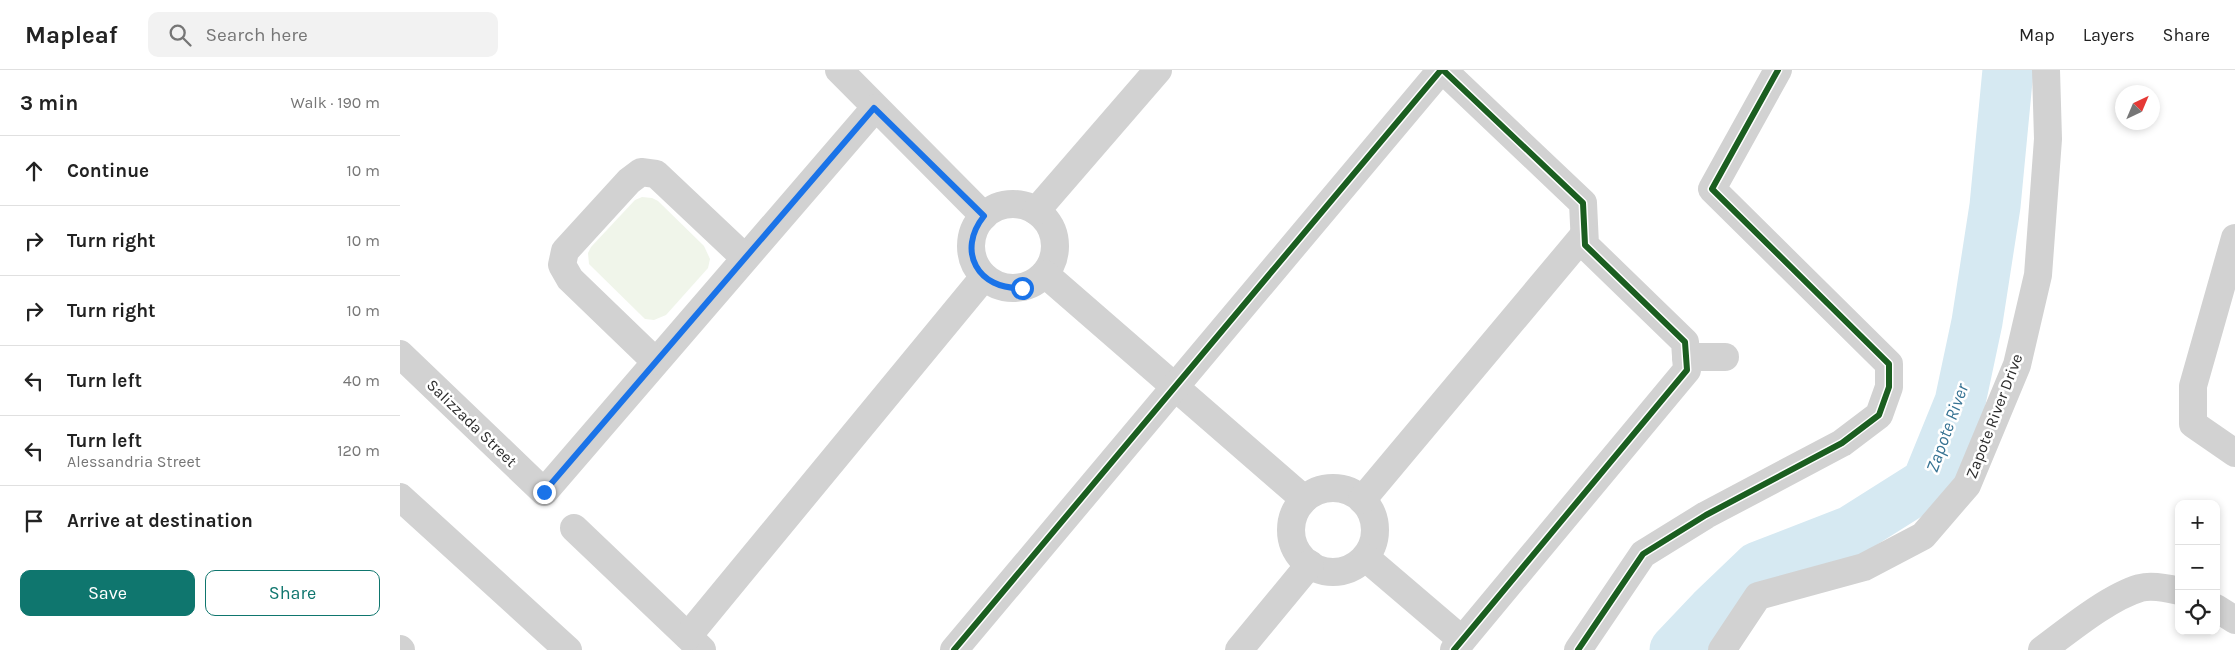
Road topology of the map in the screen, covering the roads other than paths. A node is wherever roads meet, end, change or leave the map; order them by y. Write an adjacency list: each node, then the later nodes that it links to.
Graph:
1 (839, 70): 6 (street)
2 (1158, 70): 7 (street)
3 (1442, 70): 9 (street); 18 (street)
4 (2046, 70): 35 (street, Zapote River Drive)
5 (1766, 75): 34 (street)
6 (874, 108): 8 (street); 11 (street)
7 (1036, 211): 8 (street); 12 (street)
8 (984, 216): 13 (street)
9 (1584, 235): 16 (street); 22 (street)
10 (2235, 238): 19 (street)
11 (745, 258): 17 (street); 17 (street)
12 (1045, 274): 13 (street); 18 (street)
13 (984, 277): 29 (street)
14 (400, 354): 17 (street, Salizzada Street)
15 (1725, 357): 16 (street)
16 (1686, 358): 30 (street)
17 (655, 361)
18 (1174, 387): 21 (street); 32 (street)
19 (2235, 453)
20 (400, 497): 31 (street)
21 (1304, 499): 22 (street); 25 (street)
22 (1362, 500): 24 (street)
23 (574, 528): 29 (street)
24 (1366, 558): 25 (street); 30 (street)
25 (1310, 564): 33 (street)
26 (2175, 590): 36 (street)
27 (2220, 611): 28 (street)
28 (2235, 620)
29 (695, 643)
30 (1458, 645)
31 (568, 650)
32 (954, 650)
33 (1239, 650)
34 (1578, 650)
35 (1722, 650)
36 (2042, 650)

